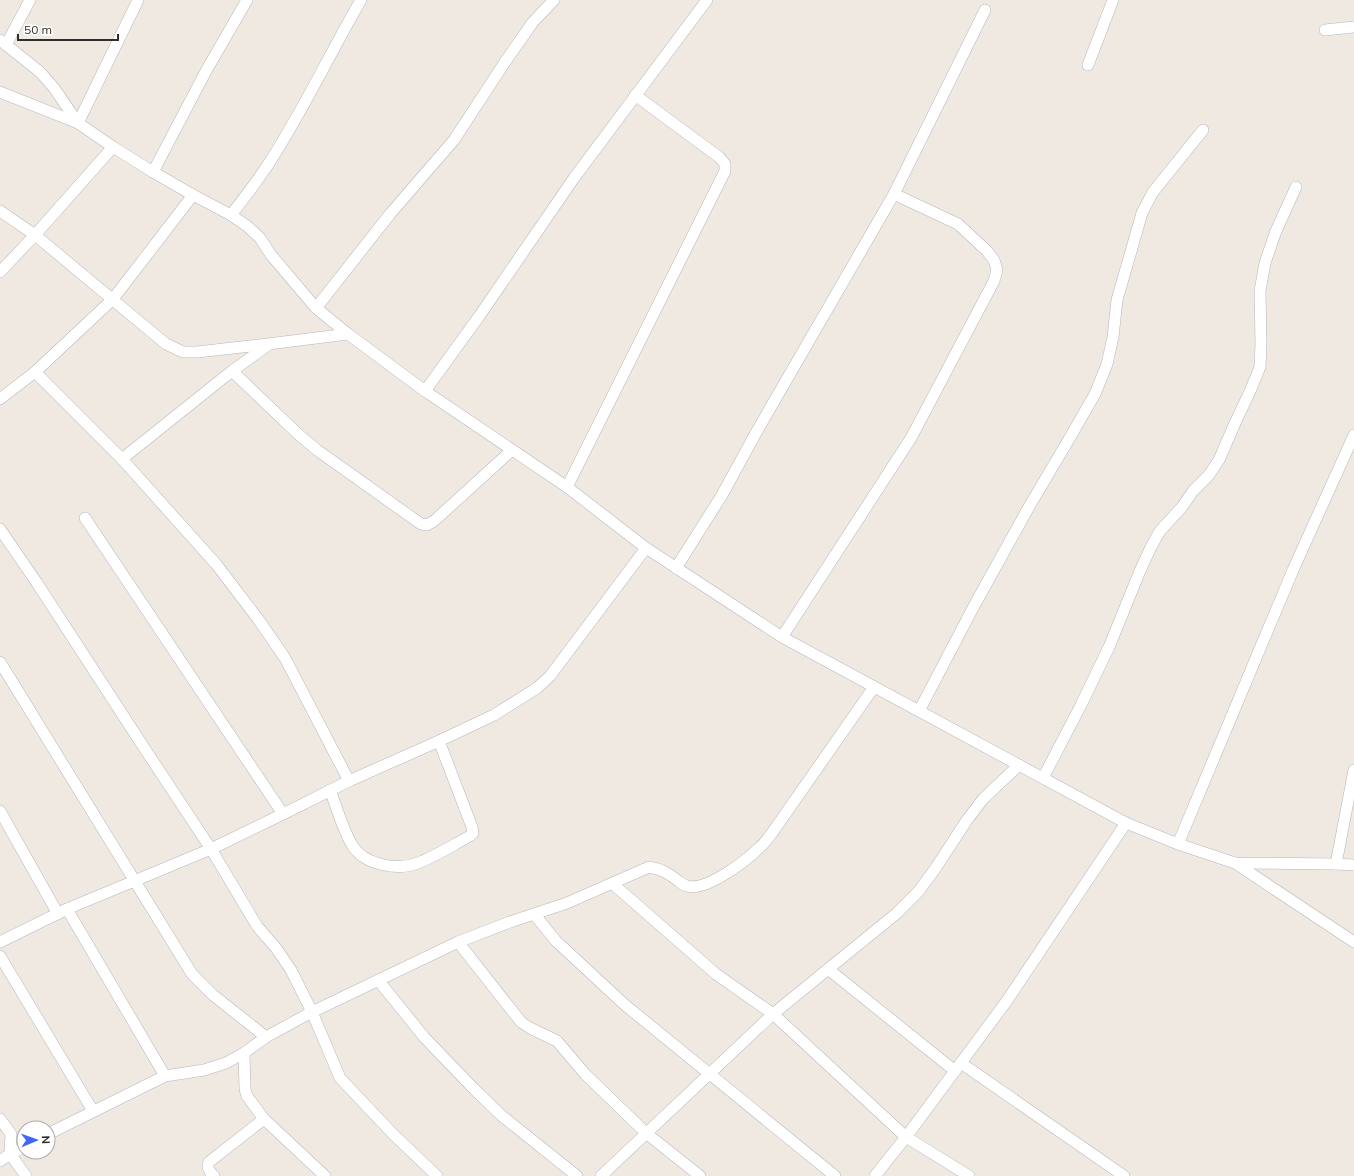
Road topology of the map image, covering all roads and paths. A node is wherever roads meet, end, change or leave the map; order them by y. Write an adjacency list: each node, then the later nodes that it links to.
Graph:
1 (30, 0): 11 (street)
2 (138, 0): 15 (street)
3 (247, 0): 18 (street)
4 (361, 0): 23 (street)
5 (554, 0): 27 (street)
6 (707, 0): 14 (street)
7 (1113, 0): 12 (street)
8 (985, 10): 20 (street)
9 (1354, 27): 10 (street)
10 (1325, 30)
11 (3, 42): 15 (street)
12 (1088, 65)
13 (0, 92): 15 (street)
14 (636, 95): 32 (street); 37 (street)
15 (78, 123): 17 (street)
16 (1203, 130): 45 (street)
17 (113, 147): 18 (street); 24 (street)
18 (153, 172): 21 (street)
19 (1296, 187): 49 (street)
20 (894, 194): 41 (street); 42 (street)
21 (193, 196): 23 (street); 26 (street)
22 (0, 211): 24 (street)
23 (232, 215): 27 (street)
24 (35, 235): 25 (street); 26 (street)
25 (0, 272)
26 (113, 299): 29 (street); 31 (street)
27 (316, 308): 28 (street)
28 (348, 334): 29 (street); 32 (street)
29 (268, 344): 30 (street)
30 (232, 371): 35 (street); 36 (street)
31 (35, 372): 33 (street); 36 (street)
32 (425, 391): 35 (street)
33 (0, 399)
34 (1354, 435): 55 (street)
35 (512, 450): 37 (street)
36 (122, 459): 50 (street)
37 (567, 487): 40 (street)
38 (85, 518): 53 (street)
39 (0, 529): 56 (street)
40 (646, 548): 41 (street); 46 (street)
41 (676, 568): 42 (street)
42 (782, 637): 44 (street)
43 (0, 662): 60 (street)
44 (874, 687): 45 (street); 61 (street)
45 (918, 711): 47 (street)
46 (438, 741): 50 (street); 51 (street)
47 (1019, 765): 49 (street); 68 (street)
48 (1354, 770): 58 (street)
49 (1043, 778): 54 (street)
50 (349, 781): 51 (street)
51 (330, 790): 53 (street)
52 (0, 811): 62 (street)
53 (283, 814): 56 (street)
54 (1126, 824): 55 (street); 74 (street)
55 (1178, 844): 57 (street)
56 (211, 848): 60 (street); 70 (street)
57 (1235, 863): 58 (street); 66 (street)
58 (1336, 864): 59 (street)
59 (1354, 865)
60 (135, 880): 62 (street); 72 (street)
61 (613, 884): 63 (street); 71 (street)
62 (63, 912): 64 (street); 76 (street)
63 (534, 914): 65 (street); 75 (street)
64 (0, 942)
65 (458, 942): 69 (street); 81 (street)
66 (1354, 942)
67 (0, 956): 77 (street)
68 (828, 969): 71 (street); 74 (street)
69 (378, 980): 70 (street); 90 (street)
70 (312, 1012): 72 (street); 89 (street)
71 (773, 1014): 75 (street); 82 (street)
72 (266, 1037): 73 (street)
73 (244, 1053): 76 (street); 78 (street)
74 (958, 1067): 82 (street); 96 (street)
75 (710, 1073): 81 (street); 93 (street)
76 (165, 1076): 77 (street)
77 (93, 1111): 80 (street)
78 (264, 1119): 87 (street); 88 (street)
79 (0, 1120): 84 (street)
80 (56, 1130)
81 (646, 1133): 91 (street); 92 (street)
82 (906, 1137): 94 (street); 95 (street)
83 (16, 1151): 84 (street)
84 (10, 1154): 85 (street); 86 (street)
85 (0, 1161)
86 (26, 1176)
87 (214, 1176)
88 (325, 1176)
89 (437, 1176)
90 (577, 1176)
91 (601, 1176)
92 (700, 1176)
93 (835, 1176)
94 (875, 1176)
95 (969, 1176)
96 (1124, 1176)

